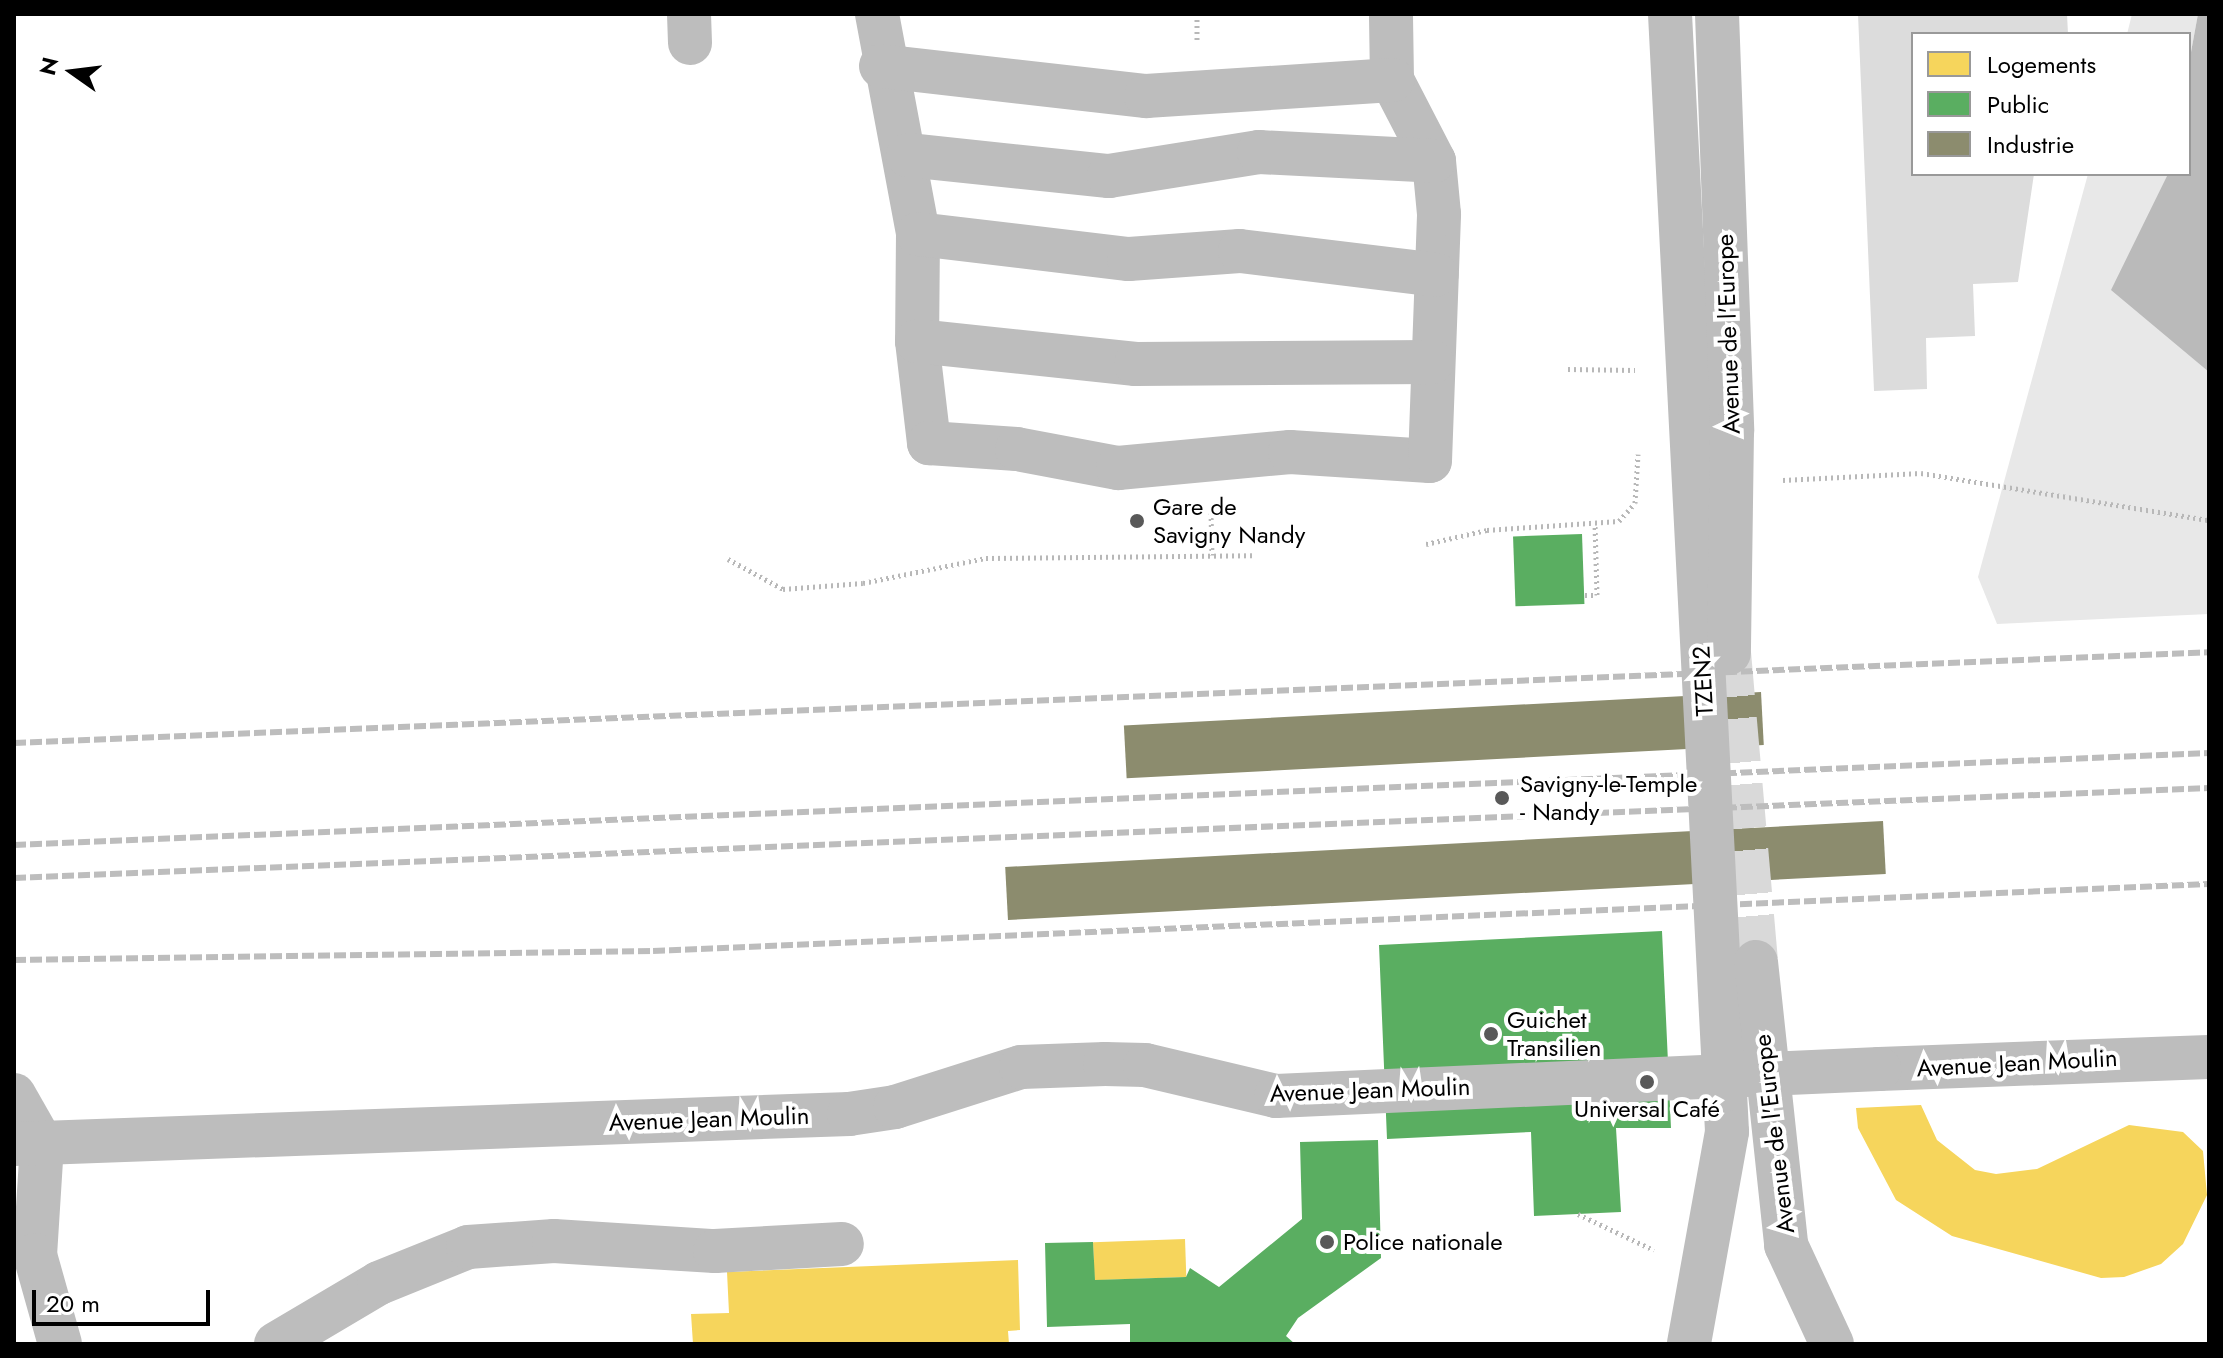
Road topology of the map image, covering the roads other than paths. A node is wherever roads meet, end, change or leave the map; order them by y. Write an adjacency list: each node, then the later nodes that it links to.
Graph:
1 (877, 14): 5 (street)
2 (1391, 14): 6 (street)
3 (1670, 14): 22 (street, TZEN2)
4 (1717, 14): 13 (street, Avenue de l'Europe)
5 (881, 66): 6 (street); 7 (street)
6 (1392, 80): 8 (street)
7 (908, 155): 8 (street); 9 (street)
8 (1434, 161): 10 (street)
9 (918, 234): 10 (street); 11 (street)
10 (1437, 275): 12 (street)
11 (917, 341): 12 (street); 12 (street)
12 (1432, 362)
13 (1729, 653)
14 (1756, 962): 23 (street, Avenue de l'Europe)
15 (2209, 1057): 17 (street, Avenue Jean Moulin, bridge)
16 (14, 1095): 17 (street)
17 (28, 1144): 19 (street)
18 (842, 1244): 21 (street)
19 (24, 1252): 20 (street)
20 (60, 1344)
21 (276, 1344)
22 (1689, 1344)
23 (1832, 1344)

